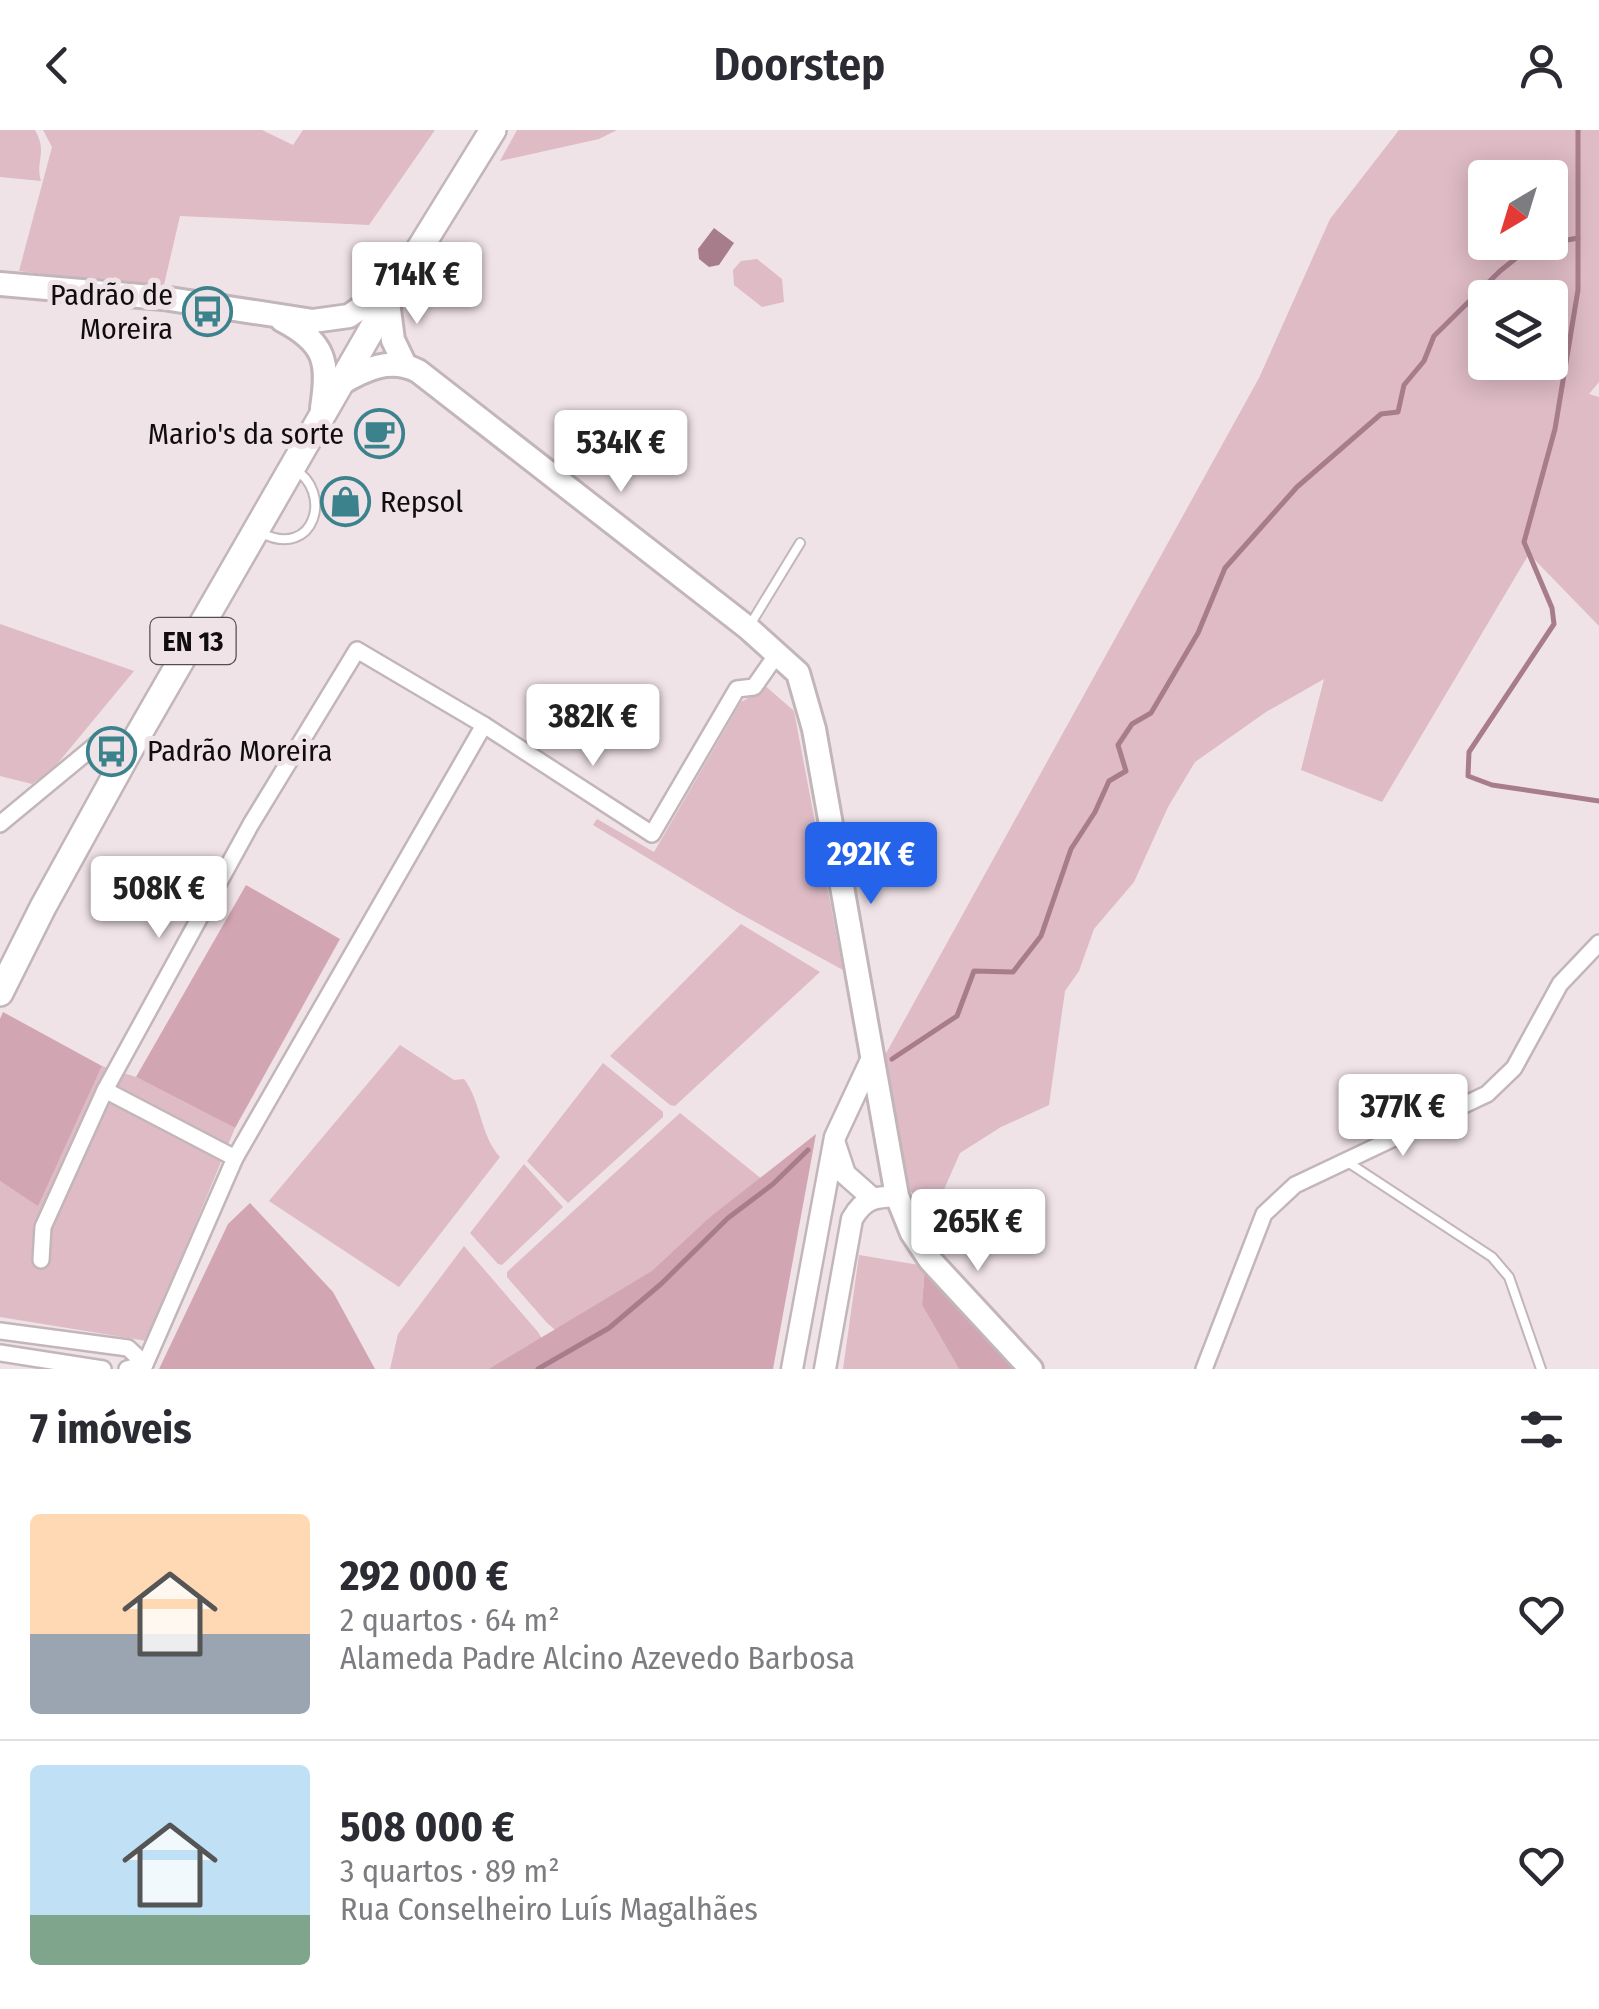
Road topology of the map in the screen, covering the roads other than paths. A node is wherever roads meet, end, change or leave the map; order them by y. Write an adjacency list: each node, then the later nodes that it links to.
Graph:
1 (493, 130): 3 (main road, EN 13)
2 (0, 284): 4 (main road)
3 (393, 292): 4 (main road); 5 (main road); 6 (main road, EN 13)
4 (265, 312): 7 (main road)
5 (406, 365): 6 (main road); 11 (main road)
6 (340, 384): 7 (main road, EN 13)
7 (321, 417): 8 (main road, EN 13)
8 (292, 468): 9 (main road, EN 13); 9 (lane)
9 (257, 530): 14 (main road, EN 13)
10 (800, 543): 11 (lane)
11 (748, 628): 12 (main road)
12 (777, 654): 13 (street); 20 (main road)
13 (484, 725): 21 (street); 23 (street)
14 (129, 751): 15 (street); 16 (main road, EN 13)
15 (0, 824)
16 (42, 908): 18 (main road, EN 13); 19 (main road, EN 13)
17 (1599, 944): 24 (street)
18 (0, 964)
19 (0, 994)
20 (871, 1060): 22 (street); 25 (main road)
21 (105, 1090): 23 (street); 27 (street)
22 (834, 1136): 26 (street); 33 (street)
23 (235, 1158): 30 (street)
24 (1346, 1160): 36 (street); 37 (lane)
25 (896, 1196): 26 (street); 35 (main road)
26 (871, 1197): 34 (street)
27 (41, 1260)
28 (0, 1331): 30 (street)
29 (0, 1353): 31 (street)
30 (144, 1366): 32 (street)
31 (103, 1369)
32 (127, 1369)
33 (792, 1369)
34 (825, 1369)
35 (1031, 1369)
36 (1204, 1369)
37 (1541, 1369)

